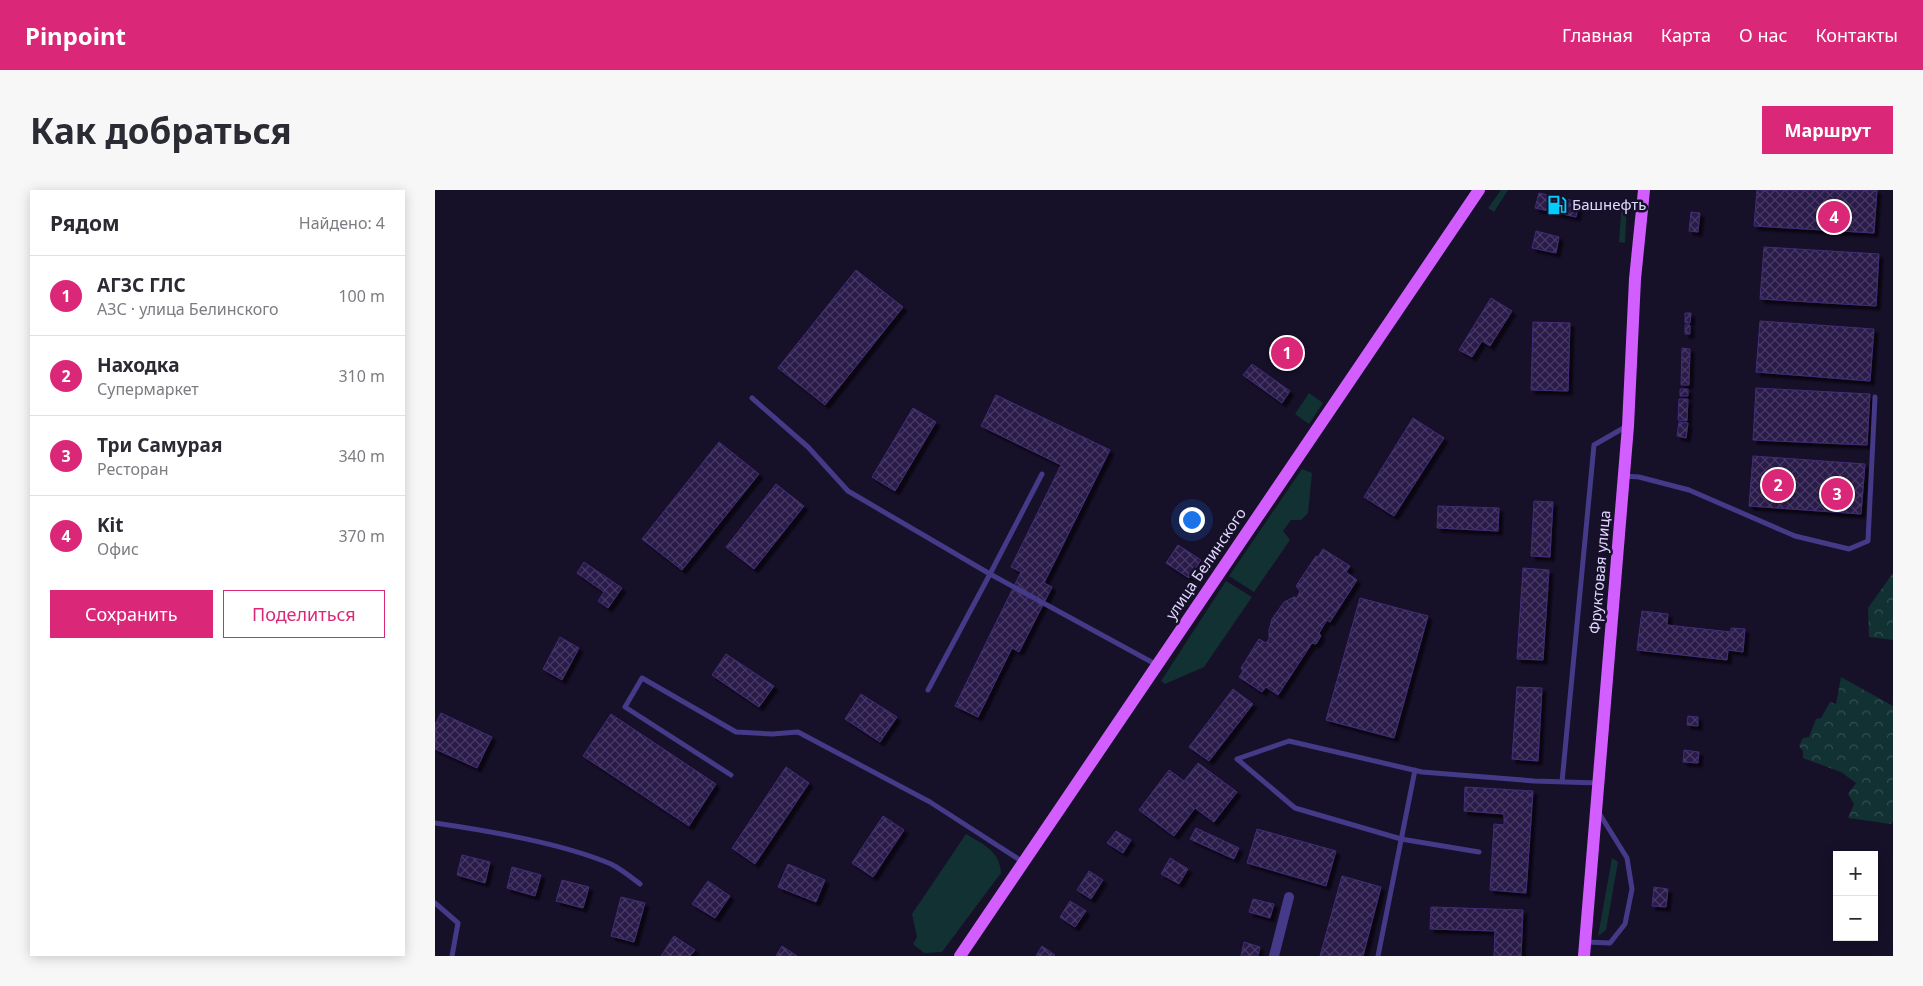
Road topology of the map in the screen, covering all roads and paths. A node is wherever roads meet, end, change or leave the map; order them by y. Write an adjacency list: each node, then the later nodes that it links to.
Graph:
1 (1479, 190): 9 (main road, улица Белинского)
2 (1644, 190): 5 (main road, Фруктовая улица)
3 (1875, 397): 7 (lane)
4 (752, 398): 8 (lane)
5 (1628, 426): 7 (main road, Фруктовая улица); 13 (lane)
6 (1042, 474): 8 (lane)
7 (1624, 476): 14 (main road, Фруктовая улица)
8 (990, 574): 9 (lane); 10 (lane)
9 (1157, 666): 19 (main road, улица Белинского)
10 (928, 690)
11 (1415, 770): 13 (lane); 17 (lane); 17 (lane)
12 (731, 776): 19 (lane)
13 (1562, 782): 14 (lane)
14 (1599, 783): 15 (main road, Фруктовая улица)
15 (1596, 808): 23 (main road, Фруктовая улица); 23 (lane)
16 (435, 823): 20 (lane)
17 (1401, 838): 18 (lane); 27 (lane)
18 (1479, 852)
19 (1023, 863): 25 (main road, улица Белинского)
20 (640, 884)
21 (1289, 897): 26 (street)
22 (435, 903): 24 (lane)
23 (1585, 942): 28 (main road, Фруктовая улица)
24 (452, 956)
25 (960, 956)
26 (1274, 956)
27 (1378, 956)
28 (1584, 956)

